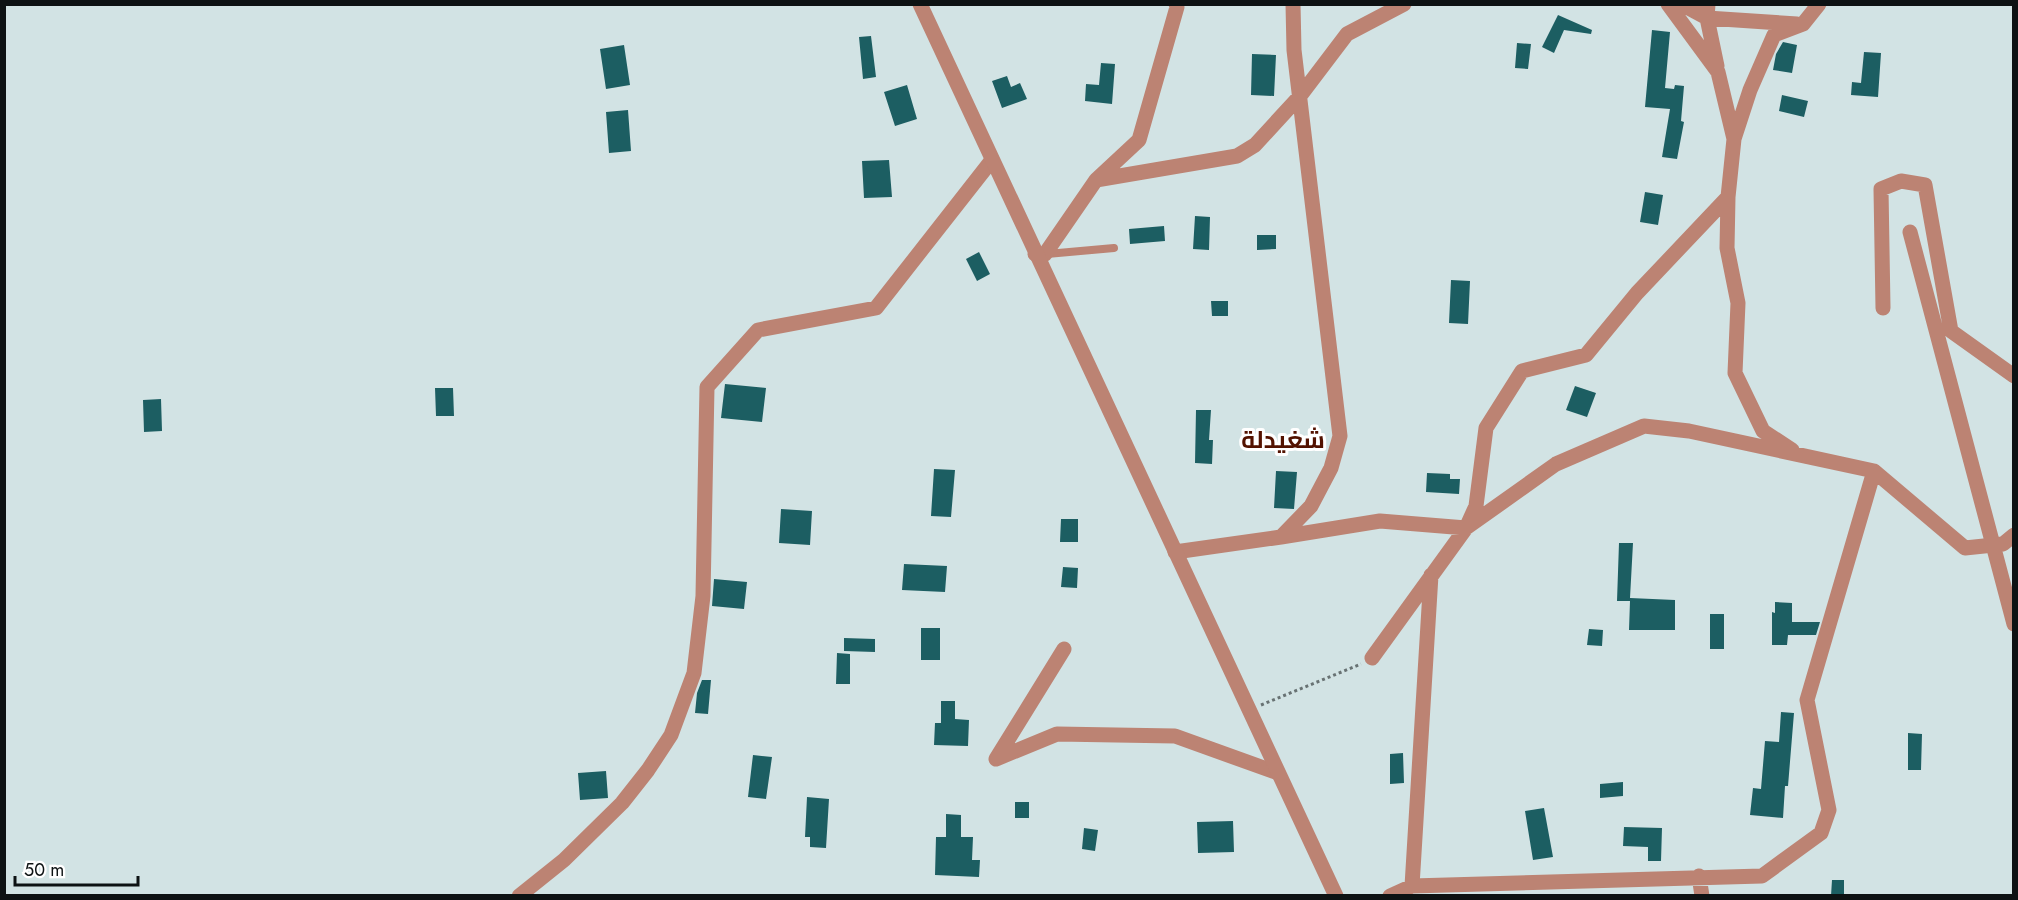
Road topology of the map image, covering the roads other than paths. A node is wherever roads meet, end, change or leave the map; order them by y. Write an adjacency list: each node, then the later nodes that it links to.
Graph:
1 (920, 4): 13 (street)
2 (1176, 4): 14 (street)
3 (1293, 4): 11 (street)
4 (1404, 4): 11 (street)
5 (1668, 4): 10 (street)
6 (1681, 4): 8 (street)
7 (1819, 4): 9 (street)
8 (1707, 11): 9 (street); 10 (street)
9 (1803, 24): 12 (street)
10 (1718, 72): 12 (street)
11 (1300, 96): 14 (street); 25 (street)
12 (1734, 139): 15 (street)
13 (992, 160): 18 (street); 35 (street)
14 (1096, 180): 18 (street)
15 (1728, 197): 21 (street); 23 (street)
16 (1910, 232): 26 (street)
17 (1114, 248): 18 (lane)
18 (1040, 254): 27 (street)
19 (1883, 308): 20 (street)
20 (2013, 376)
21 (1801, 455): 22 (street); 23 (street)
22 (1874, 471): 26 (street); 33 (street)
23 (1466, 528): 25 (street); 28 (street)
24 (2013, 535): 26 (street)
25 (1281, 537): 27 (street)
26 (1993, 545): 29 (street)
27 (1175, 552): 32 (street)
28 (1431, 575): 31 (street); 34 (street)
29 (2013, 624)
30 (1064, 649): 32 (street)
31 (1372, 658)
32 (1278, 773): 36 (street)
33 (1699, 876): 34 (street); 38 (street)
34 (1412, 886): 37 (street)
35 (519, 896)
36 (1336, 896)
37 (1390, 896)
38 (1702, 896)

